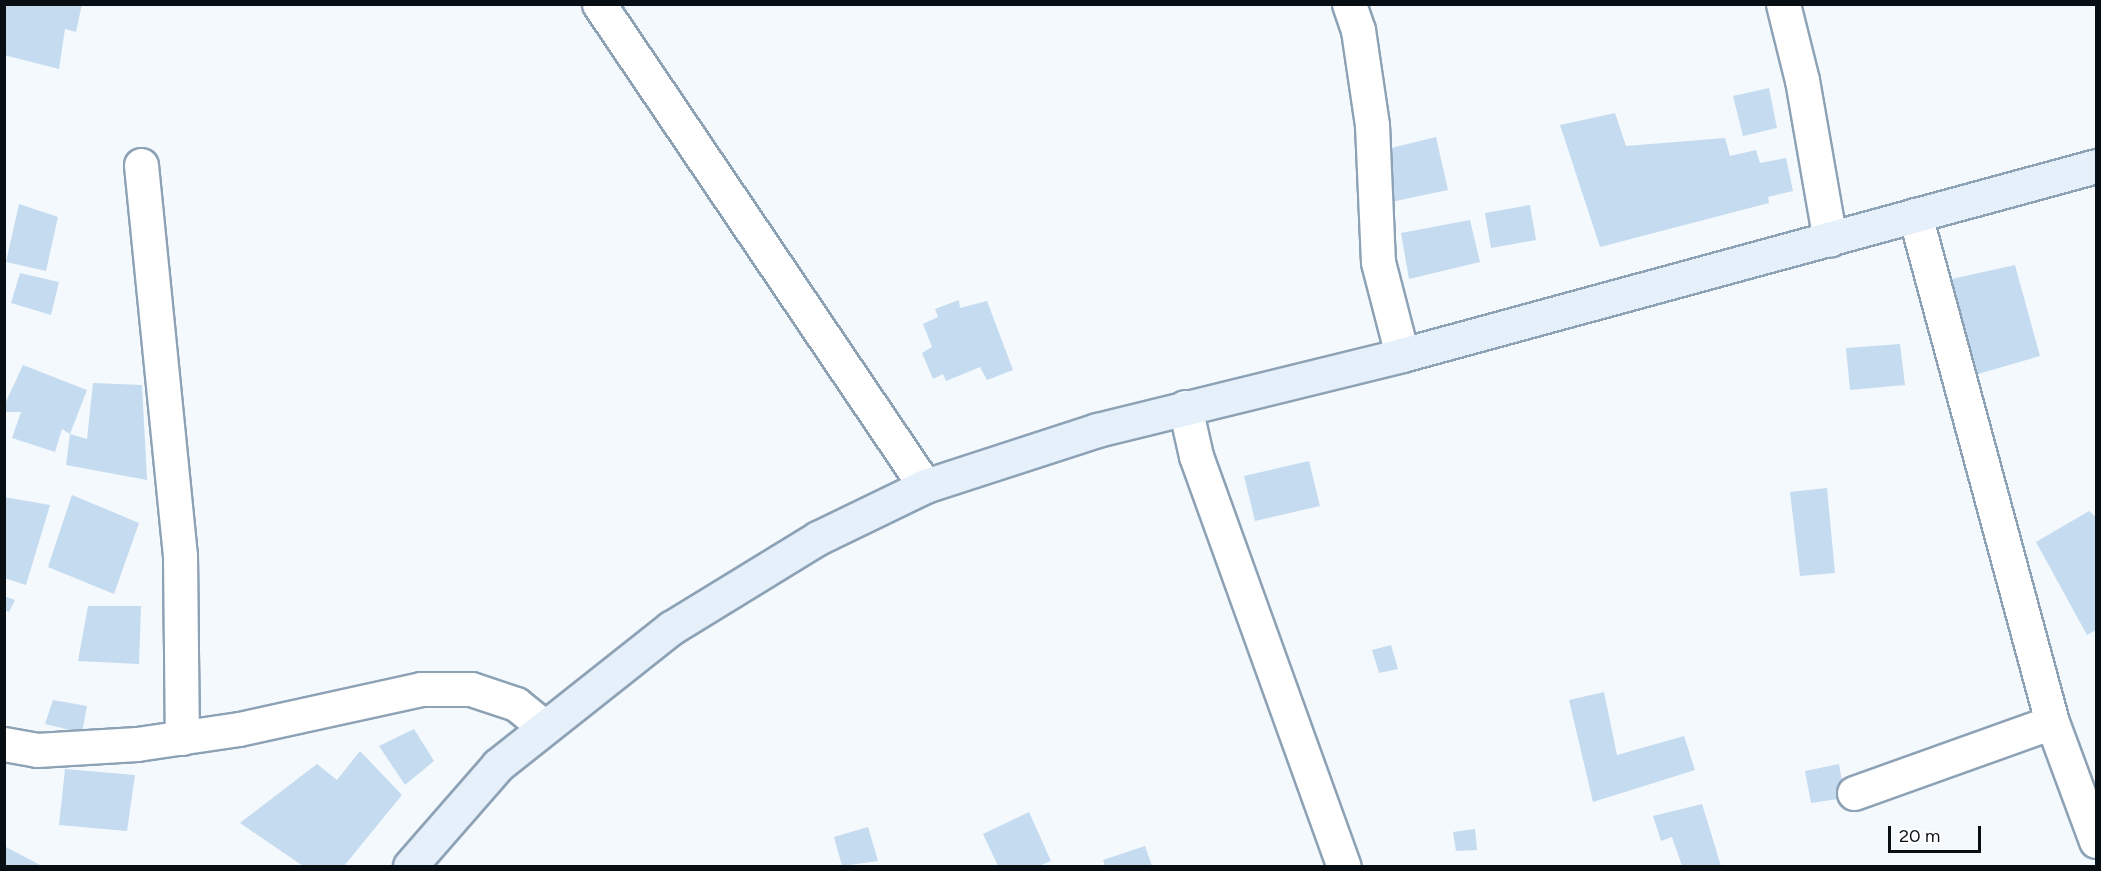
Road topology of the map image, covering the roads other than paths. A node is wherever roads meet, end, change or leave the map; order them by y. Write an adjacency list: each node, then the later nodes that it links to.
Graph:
1 (599, 4): 10 (street)
2 (1349, 4): 8 (street)
3 (1783, 4): 7 (street)
4 (141, 165): 13 (street)
5 (2097, 166): 6 (street)
6 (1914, 215): 7 (street); 11 (street)
7 (1830, 240): 8 (street)
8 (1402, 355): 9 (street)
9 (1185, 407): 10 (street); 18 (street)
10 (925, 486): 12 (street)
11 (2052, 722): 15 (street); 16 (street)
12 (543, 726): 13 (street); 17 (street)
13 (182, 738): 14 (street)
14 (4, 744)
15 (1854, 793)
16 (2097, 841)
17 (410, 867)
18 (1344, 867)

